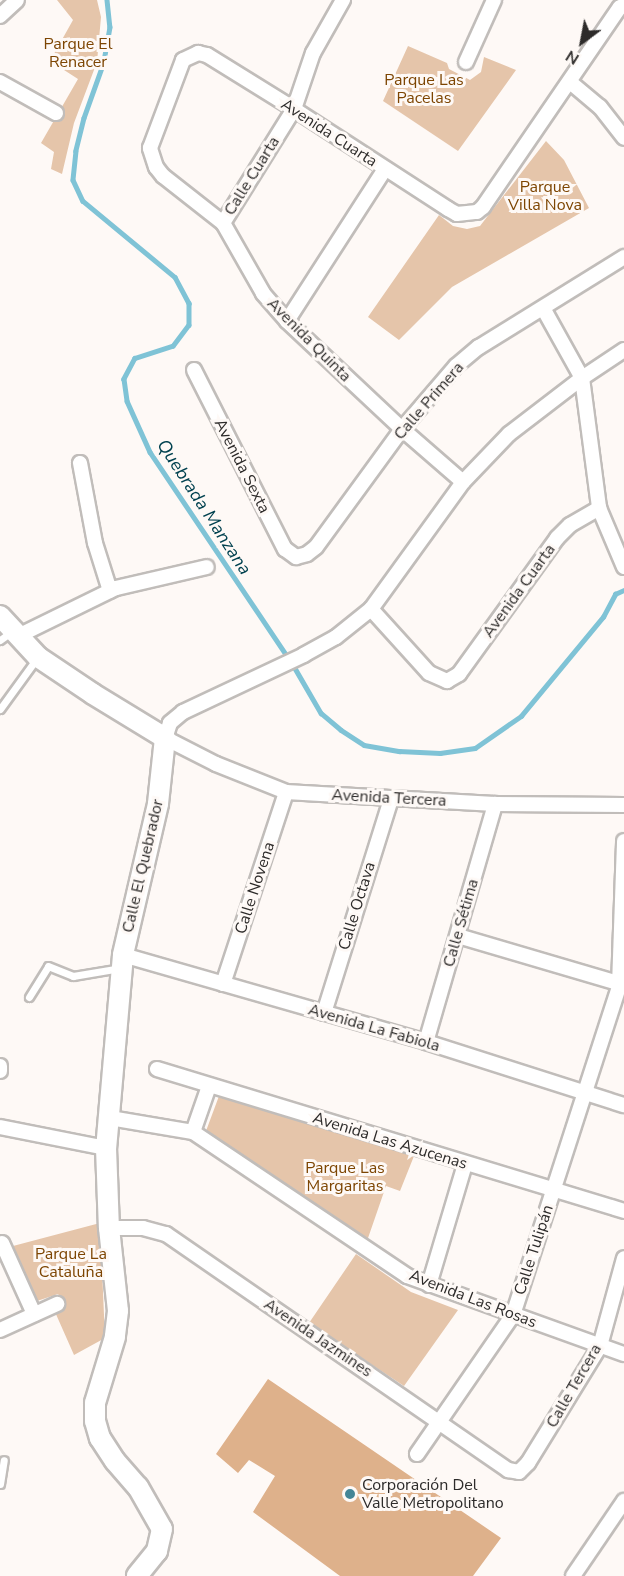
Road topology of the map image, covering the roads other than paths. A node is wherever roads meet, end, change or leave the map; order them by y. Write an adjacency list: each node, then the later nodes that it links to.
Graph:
1 (17, 0): 5 (street)
2 (343, 0): 9 (street, Calle Cuarta)
3 (494, 0): 6 (street)
4 (622, 6): 8 (street)
5 (0, 16)
6 (466, 62)
7 (0, 82): 10 (street)
8 (570, 82): 11 (street); 13 (street, Avenida Cuarta)
9 (294, 109): 12 (street, Avenida Cuarta); 13 (street, Avenida Cuarta); 14 (street, Calle Cuarta)
10 (56, 113)
11 (624, 138)
12 (151, 157): 14 (street, Avenida Quinta)
13 (385, 169): 17 (street)
14 (223, 223): 17 (street, Avenida Quinta)
15 (624, 257): 16 (street, Calle Primera)
16 (543, 308): 20 (street); 21 (street, Calle Primera)
17 (287, 321): 21 (street, Avenida Quinta)
18 (624, 350): 20 (street, Calle El Quebrador)
19 (194, 370): 25 (street, Avenida Sexta)
20 (582, 378): 23 (street, Calle El Quebrador); 24 (street)
21 (402, 429): 23 (street, Avenida Quinta); 25 (street, Calle Primera)
22 (80, 463): 28 (street)
23 (463, 482): 29 (street, Calle El Quebrador)
24 (598, 508): 27 (street); 29 (street, Avenida Cuarta)
25 (296, 557)
26 (207, 567): 28 (street)
27 (624, 567)
28 (110, 591): 31 (street)
29 (371, 609): 34 (street, Calle El Quebrador)
30 (0, 616): 31 (street)
31 (10, 636): 32 (street)
32 (38, 657): 33 (lane); 34 (street)
33 (0, 709)
34 (165, 738): 35 (street, Avenida Tercera); 41 (street, Calle El Quebrador)
35 (286, 792): 36 (street, Avenida Tercera); 42 (street, Calle Novena)
36 (391, 799): 37 (street, Avenida Tercera); 45 (street, Calle Octava)
37 (495, 804): 38 (street, Avenida Tercera); 40 (street, Calle Sétima)
38 (624, 805)
39 (624, 841): 43 (street, Calle Tulipán)
40 (458, 936): 43 (street); 46 (street, Calle Sétima)
41 (123, 961): 42 (street, Avenida La Fabiola); 44 (lane); 51 (street, Calle El Quebrador)
42 (223, 984): 45 (street, Avenida La Fabiola)
43 (621, 986): 49 (street, Calle Tulipán)
44 (29, 997)
45 (324, 1013): 46 (street, Avenida La Fabiola)
46 (426, 1042): 49 (street, Avenida La Fabiola)
47 (157, 1069): 48 (street, Avenida Las Azucenas)
48 (209, 1086): 53 (street); 55 (street, Avenida Las Azucenas)
49 (584, 1093): 50 (street, Avenida La Fabiola); 56 (street, Calle Tulipán)
50 (624, 1105)
51 (110, 1118): 53 (street, Avenida Las Rosas); 54 (street, Calle El Quebrador)
52 (0, 1127): 54 (street)
53 (193, 1132): 61 (street, Avenida Las Rosas)
54 (106, 1148): 58 (street, Calle El Quebrador)
55 (465, 1164): 56 (street, Avenida Las Azucenas); 61 (street)
56 (554, 1190): 57 (street, Avenida Las Azucenas); 64 (street, Calle Tulipán)
57 (624, 1211)
58 (109, 1228): 68 (street, Avenida Jazmines); 74 (street, Calle El Quebrador)
59 (2, 1243): 63 (street)
60 (624, 1258): 66 (street, Calle Tercera)
61 (429, 1285): 64 (street, Avenida Las Rosas)
62 (57, 1304): 63 (street)
63 (34, 1314): 65 (street)
64 (513, 1315): 66 (street, Avenida Las Rosas); 68 (street, Calle Tulipán)
65 (0, 1330)
66 (600, 1346): 67 (street, Avenida Las Rosas); 71 (street, Calle Tercera)
67 (624, 1354)
68 (441, 1421): 69 (street, Calle Tulipán); 71 (street, Avenida Jazmines)
69 (417, 1454)
70 (4, 1460): 72 (lane)
71 (519, 1472)
72 (0, 1484)
73 (624, 1501): 75 (street)
74 (137, 1576)
75 (573, 1576)

